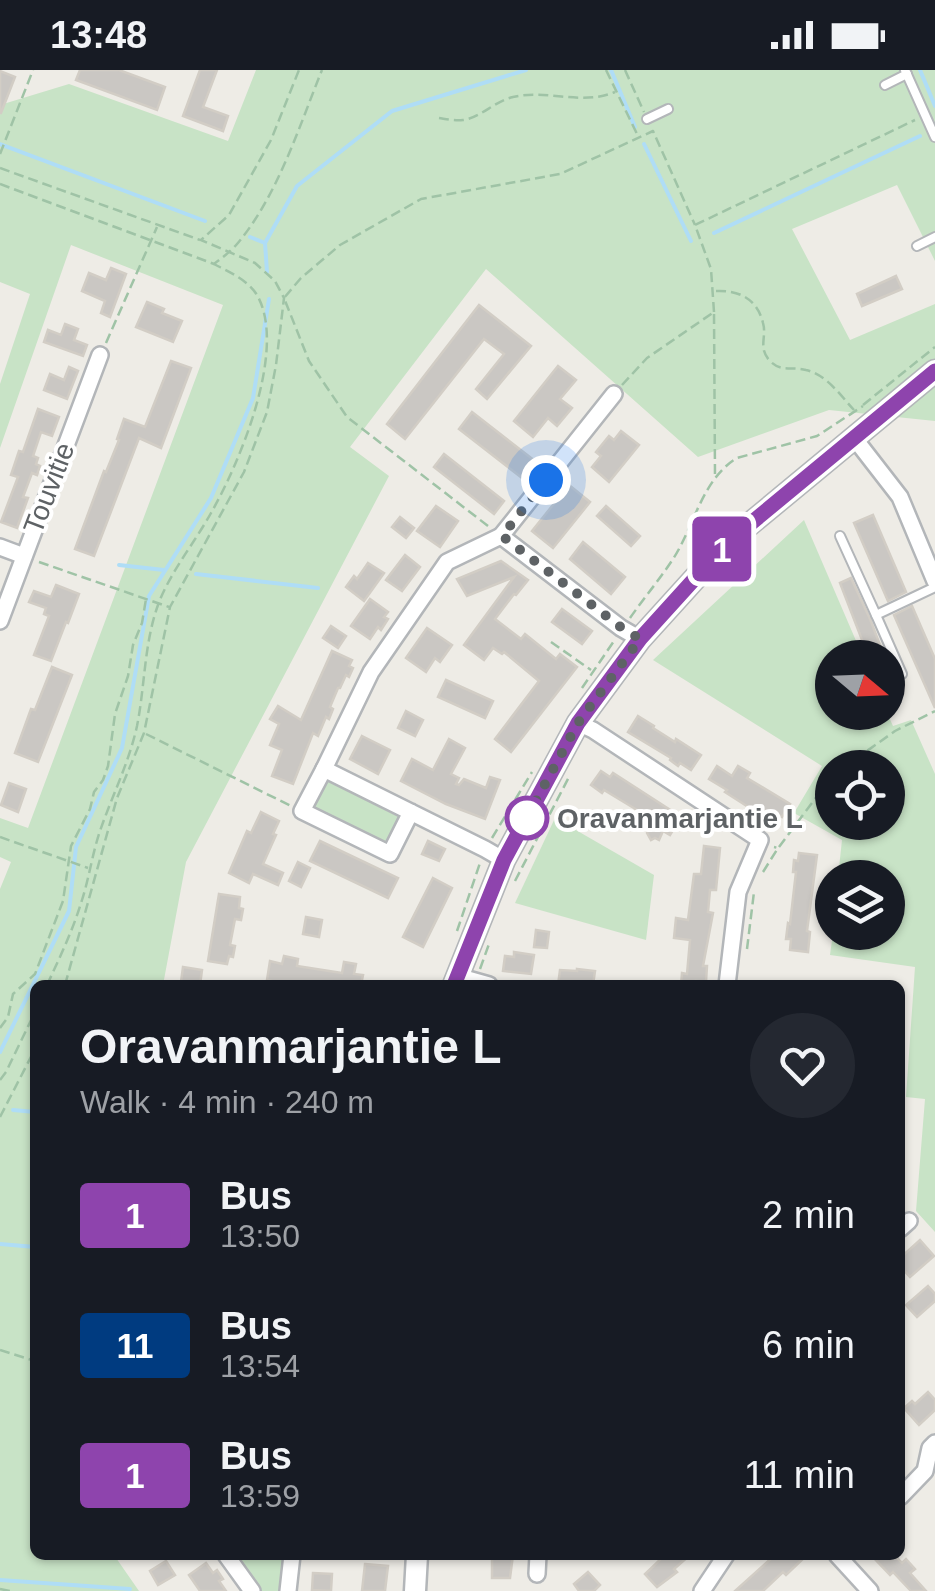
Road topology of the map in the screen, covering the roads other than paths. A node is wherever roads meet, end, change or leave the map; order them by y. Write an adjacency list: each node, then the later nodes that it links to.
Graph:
1 (906, 72): 2 (lane); 5 (lane)
2 (885, 86)
3 (668, 108): 4 (lane)
4 (647, 119)
5 (935, 137)
6 (935, 237): 7 (lane)
7 (917, 246)
8 (100, 355): 15 (street, Touvitie)
9 (935, 371): 11 (street)
10 (614, 394): 12 (street)
11 (855, 438): 16 (street); 19 (street)
12 (502, 536): 19 (street); 22 (street)
13 (840, 536): 17 (lane)
14 (0, 547): 15 (street)
15 (24, 556): 18 (street, Touvitie)
16 (935, 584): 17 (lane)
17 (876, 615): 20 (lane)
18 (0, 621)
19 (640, 639): 21 (street)
20 (887, 640)
21 (578, 723): 24 (street); 26 (street)
22 (324, 769): 23 (street); 23 (street)
23 (411, 812): 24 (street)
24 (504, 860): 25 (street)
25 (470, 980)
26 (728, 980)
27 (935, 1443): 28 (street)
28 (905, 1491)
29 (230, 1560): 36 (street)
30 (291, 1560): 37 (street)
31 (418, 1560): 38 (street)
32 (538, 1560): 35 (street)
33 (723, 1560): 39 (street)
34 (844, 1560): 40 (street)
35 (538, 1574)
36 (252, 1591)
37 (288, 1591)
38 (415, 1591)
39 (702, 1591)
40 (870, 1591)

